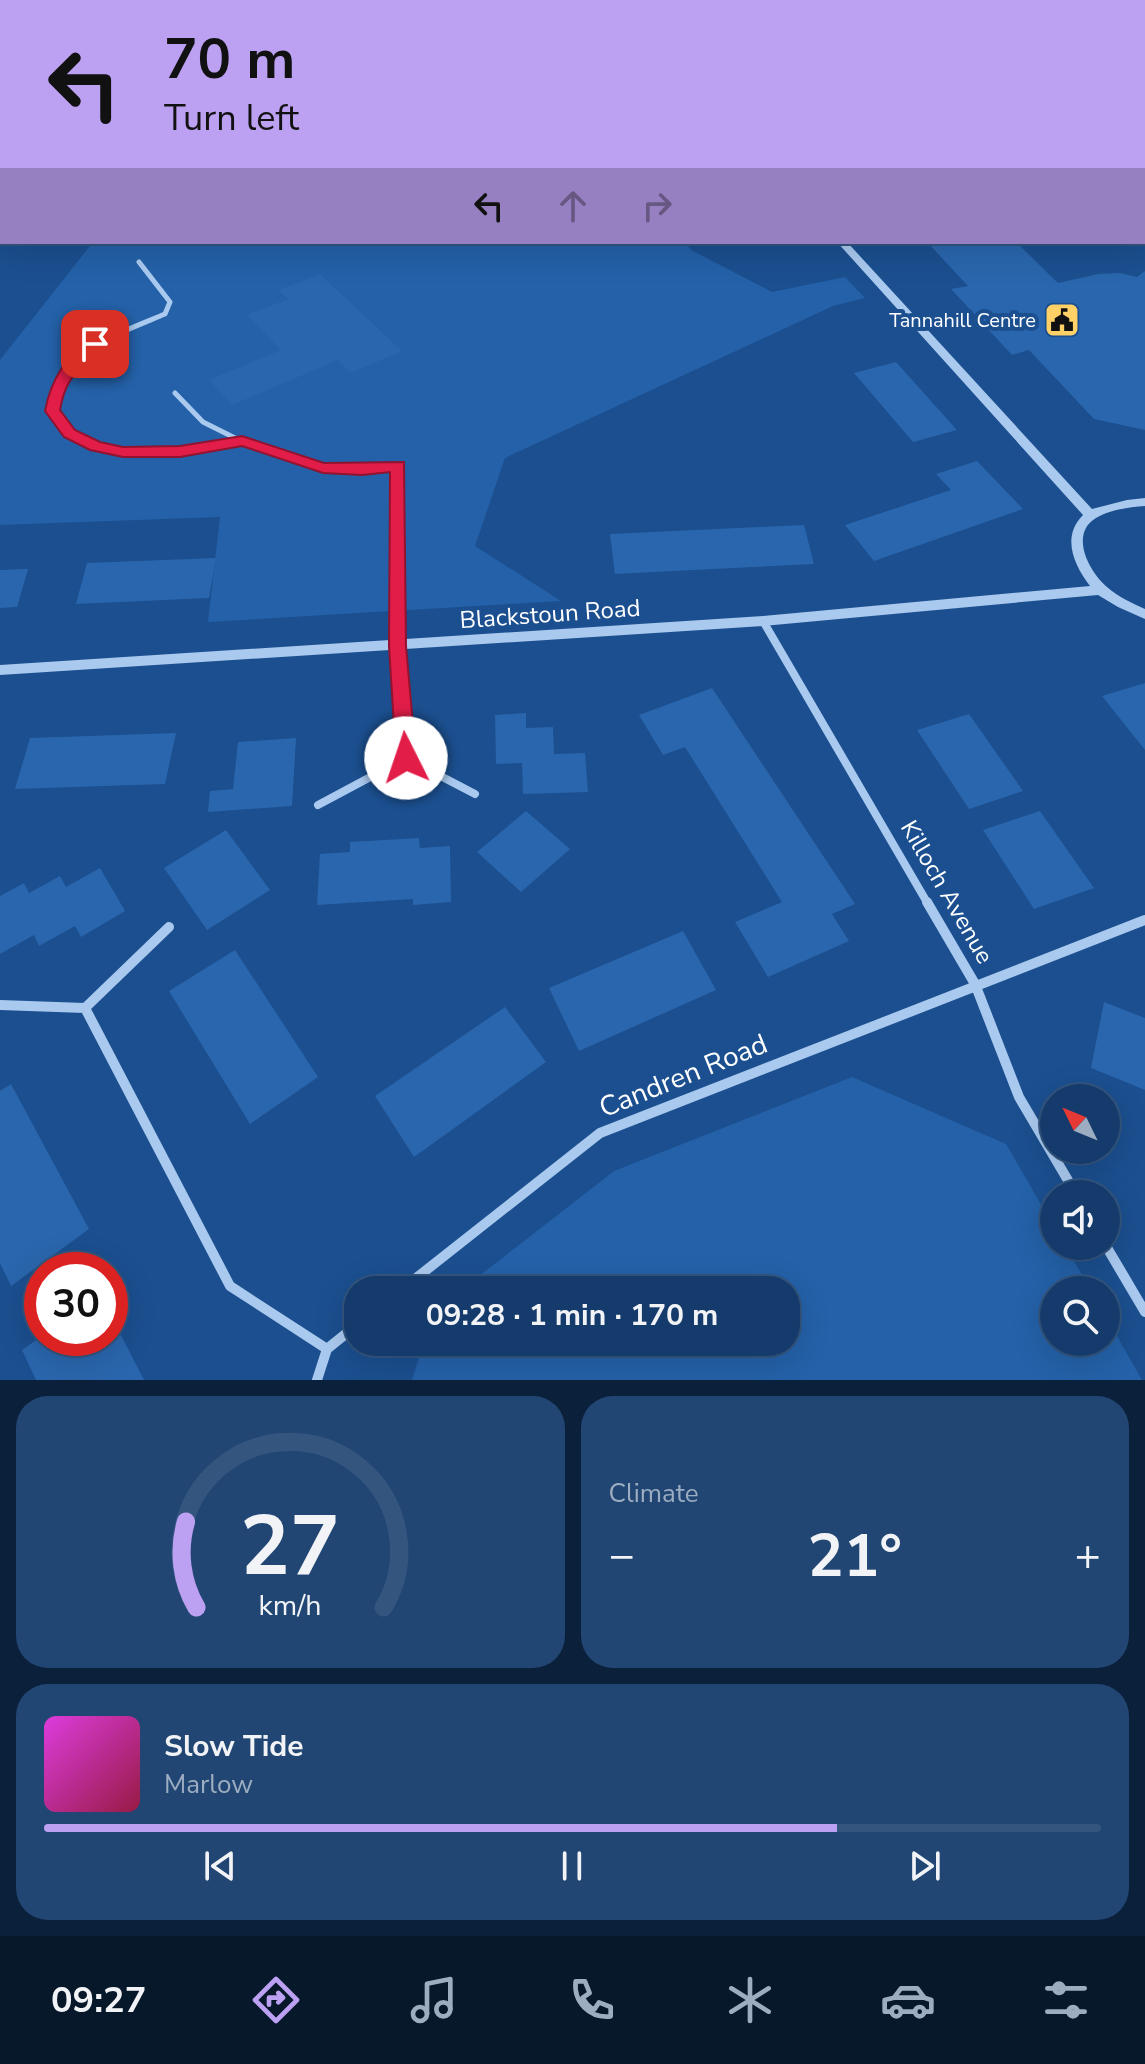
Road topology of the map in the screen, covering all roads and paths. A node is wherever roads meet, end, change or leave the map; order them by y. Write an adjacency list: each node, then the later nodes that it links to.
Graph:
1 (844, 244): 6 (street)
2 (139, 262): 4 (lane)
3 (175, 393): 4 (lane)
4 (242, 441): 10 (lane)
5 (1145, 502): 6 (street)
6 (1090, 515): 7 (street)
7 (1101, 590): 8 (street); 9 (street, Blackstoun Road)
8 (1145, 614)
9 (763, 621): 10 (street, Blackstoun Road); 17 (street, Killoch Avenue)
10 (398, 646): 11 (street, Blackstoun Road); 12 (street)
11 (0, 670)
12 (406, 758): 13 (street); 14 (street)
13 (475, 794)
14 (318, 805)
15 (1145, 920): 17 (street, Candren Road)
16 (169, 927): 19 (street)
17 (975, 984): 20 (street, Killoch Avenue); 22 (street, Candren Road)
18 (0, 1005): 19 (street)
19 (85, 1008): 25 (street)
20 (1068, 1180)
21 (1114, 1260): 23 (street)
22 (419, 1276)
23 (1145, 1312)
24 (344, 1335): 25 (street)
25 (327, 1349): 26 (street)
26 (317, 1380)

